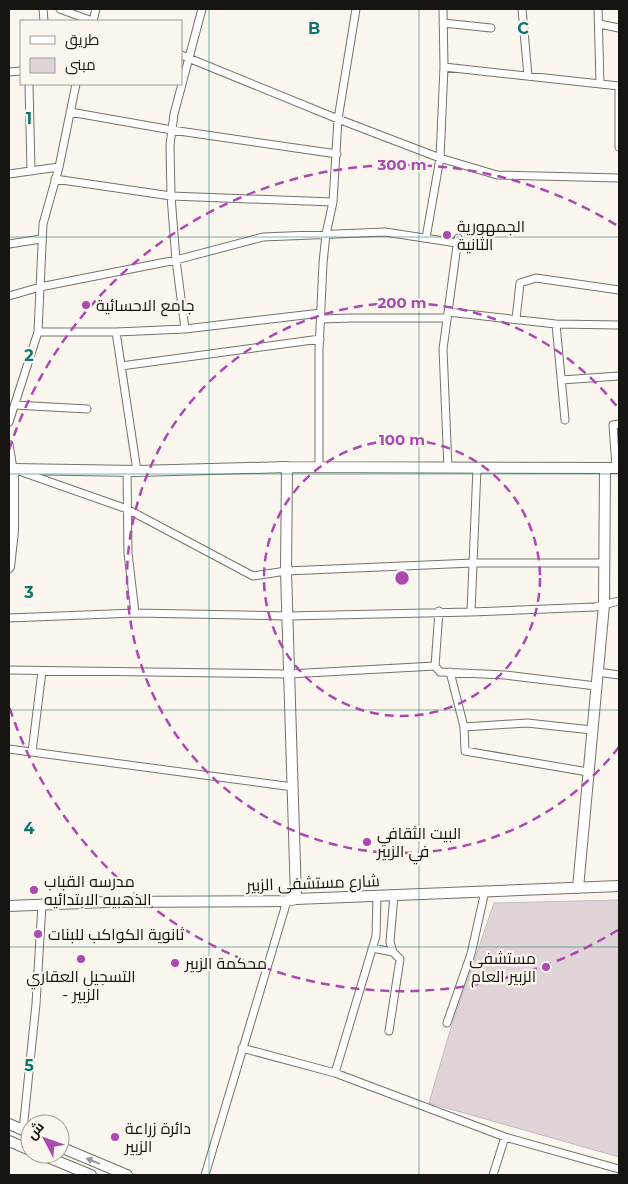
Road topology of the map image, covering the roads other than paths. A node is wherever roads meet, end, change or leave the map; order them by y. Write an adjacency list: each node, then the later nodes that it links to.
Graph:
1 (60, 9): 7 (street)
2 (202, 9): 13 (street)
3 (356, 9): 23 (street)
4 (443, 9): 8 (street)
5 (522, 9): 15 (street)
6 (598, 9): 9 (street)
7 (89, 20)
8 (443, 23): 10 (street); 14 (street)
9 (599, 24): 11 (street); 17 (street)
10 (491, 28)
11 (619, 28)
12 (182, 55): 13 (street)
13 (189, 58): 16 (street); 23 (street)
14 (444, 67): 15 (street); 27 (street)
15 (528, 76): 17 (street)
16 (182, 84)
17 (600, 84): 21 (street)
18 (30, 85): 29 (street)
19 (76, 85): 22 (street)
20 (182, 85): 24 (street)
21 (619, 86): 25 (street)
22 (70, 112): 24 (street); 28 (street)
23 (338, 119): 26 (street); 27 (street)
24 (172, 130): 26 (street); 33 (street)
25 (619, 147)
26 (337, 154): 34 (street)
27 (440, 158): 31 (street); 36 (street)
28 (58, 167): 29 (street); 32 (street)
29 (31, 171): 30 (street)
30 (9, 174)
31 (619, 178)
32 (55, 179): 33 (street); 37 (street)
33 (171, 196): 34 (street); 39 (street)
34 (333, 202): 35 (street)
35 (326, 234): 36 (street); 39 (street); 44 (street)
36 (426, 238): 43 (street)
37 (41, 239): 38 (street); 40 (street)
38 (9, 244)
39 (176, 260): 40 (street); 48 (street)
40 (40, 287): 42 (street); 49 (street)
41 (619, 290): 45 (street)
42 (9, 296)
43 (448, 315): 44 (street); 45 (street); 63 (street)
44 (321, 316): 48 (street); 51 (street)
45 (516, 319): 46 (street)
46 (556, 324): 47 (street); 54 (street)
47 (619, 325)
48 (185, 329): 50 (street)
49 (38, 332): 50 (street); 55 (street)
50 (116, 332): 52 (street)
51 (320, 339): 52 (street); 62 (street)
52 (121, 366): 68 (street)
53 (619, 376): 54 (street)
54 (561, 380): 57 (street)
55 (15, 405): 56 (street); 58 (street)
56 (87, 408)
57 (565, 420)
58 (9, 422)
59 (619, 424): 66 (street)
60 (9, 444): 67 (street)
61 (287, 467): 62 (street); 68 (street); 74 (street)
62 (319, 467): 63 (street)
63 (448, 468): 64 (street)
64 (477, 468): 65 (street); 71 (street)
65 (605, 468): 66 (street); 72 (street)
66 (618, 468)
67 (11, 469): 68 (street); 69 (street); 70 (street)
68 (132, 471): 69 (street)
69 (127, 509): 74 (street); 79 (street)
70 (11, 531): 73 (street)
71 (473, 563): 72 (street); 74 (street); 78 (street)
72 (604, 563): 76 (street)
73 (9, 567)
74 (286, 572): 80 (street)
75 (619, 601): 76 (street)
76 (604, 605): 78 (street); 86 (street)
77 (440, 612): 78 (street); 80 (street); 82 (street)
78 (471, 612)
79 (135, 613): 80 (street); 81 (street)
80 (288, 616): 87 (street)
81 (9, 618)
82 (435, 666): 85 (street); 87 (street)
83 (9, 670): 84 (street)
84 (42, 671): 87 (street); 93 (street)
85 (450, 672): 89 (street); 90 (street)
86 (598, 672): 88 (street); 89 (street)
87 (289, 674): 95 (street)
88 (619, 675)
89 (596, 686): 91 (street)
90 (464, 727): 91 (street); 94 (street)
91 (592, 730): 94 (street)
92 (9, 749): 93 (street)
93 (32, 752): 95 (street)
94 (588, 772): 97 (street)
95 (293, 787): 101 (street)
96 (619, 886): 97 (street, شارع مستشفى الزبير)
97 (578, 888): 98 (street, شارع مستشفى الزبير)
98 (484, 891): 99 (street, شارع مستشفى الزبير); 106 (street)
99 (394, 895): 100 (street, شارع مستشفى الزبير); 105 (street)
100 (377, 896): 101 (street, شارع مستشفى الزبير); 104 (street)
101 (291, 900): 102 (street, شارع مستشفى الزبير); 108 (street)
102 (42, 905): 103 (street, شارع مستشفى الزبير); 110 (street)
103 (9, 906)
104 (372, 948): 105 (street); 109 (street)
105 (393, 952): 107 (street)
106 (447, 1023)
107 (389, 1031)
108 (242, 1048): 109 (street); 117 (street)
109 (335, 1073): 111 (street)
110 (27, 1114)
111 (505, 1137): 114 (street); 118 (street)
112 (70, 1151): 116 (street, one-way to 112)
113 (63, 1164): 115 (street)
114 (619, 1169)
115 (88, 1175)
116 (127, 1175)
117 (205, 1175)
118 (492, 1175)

